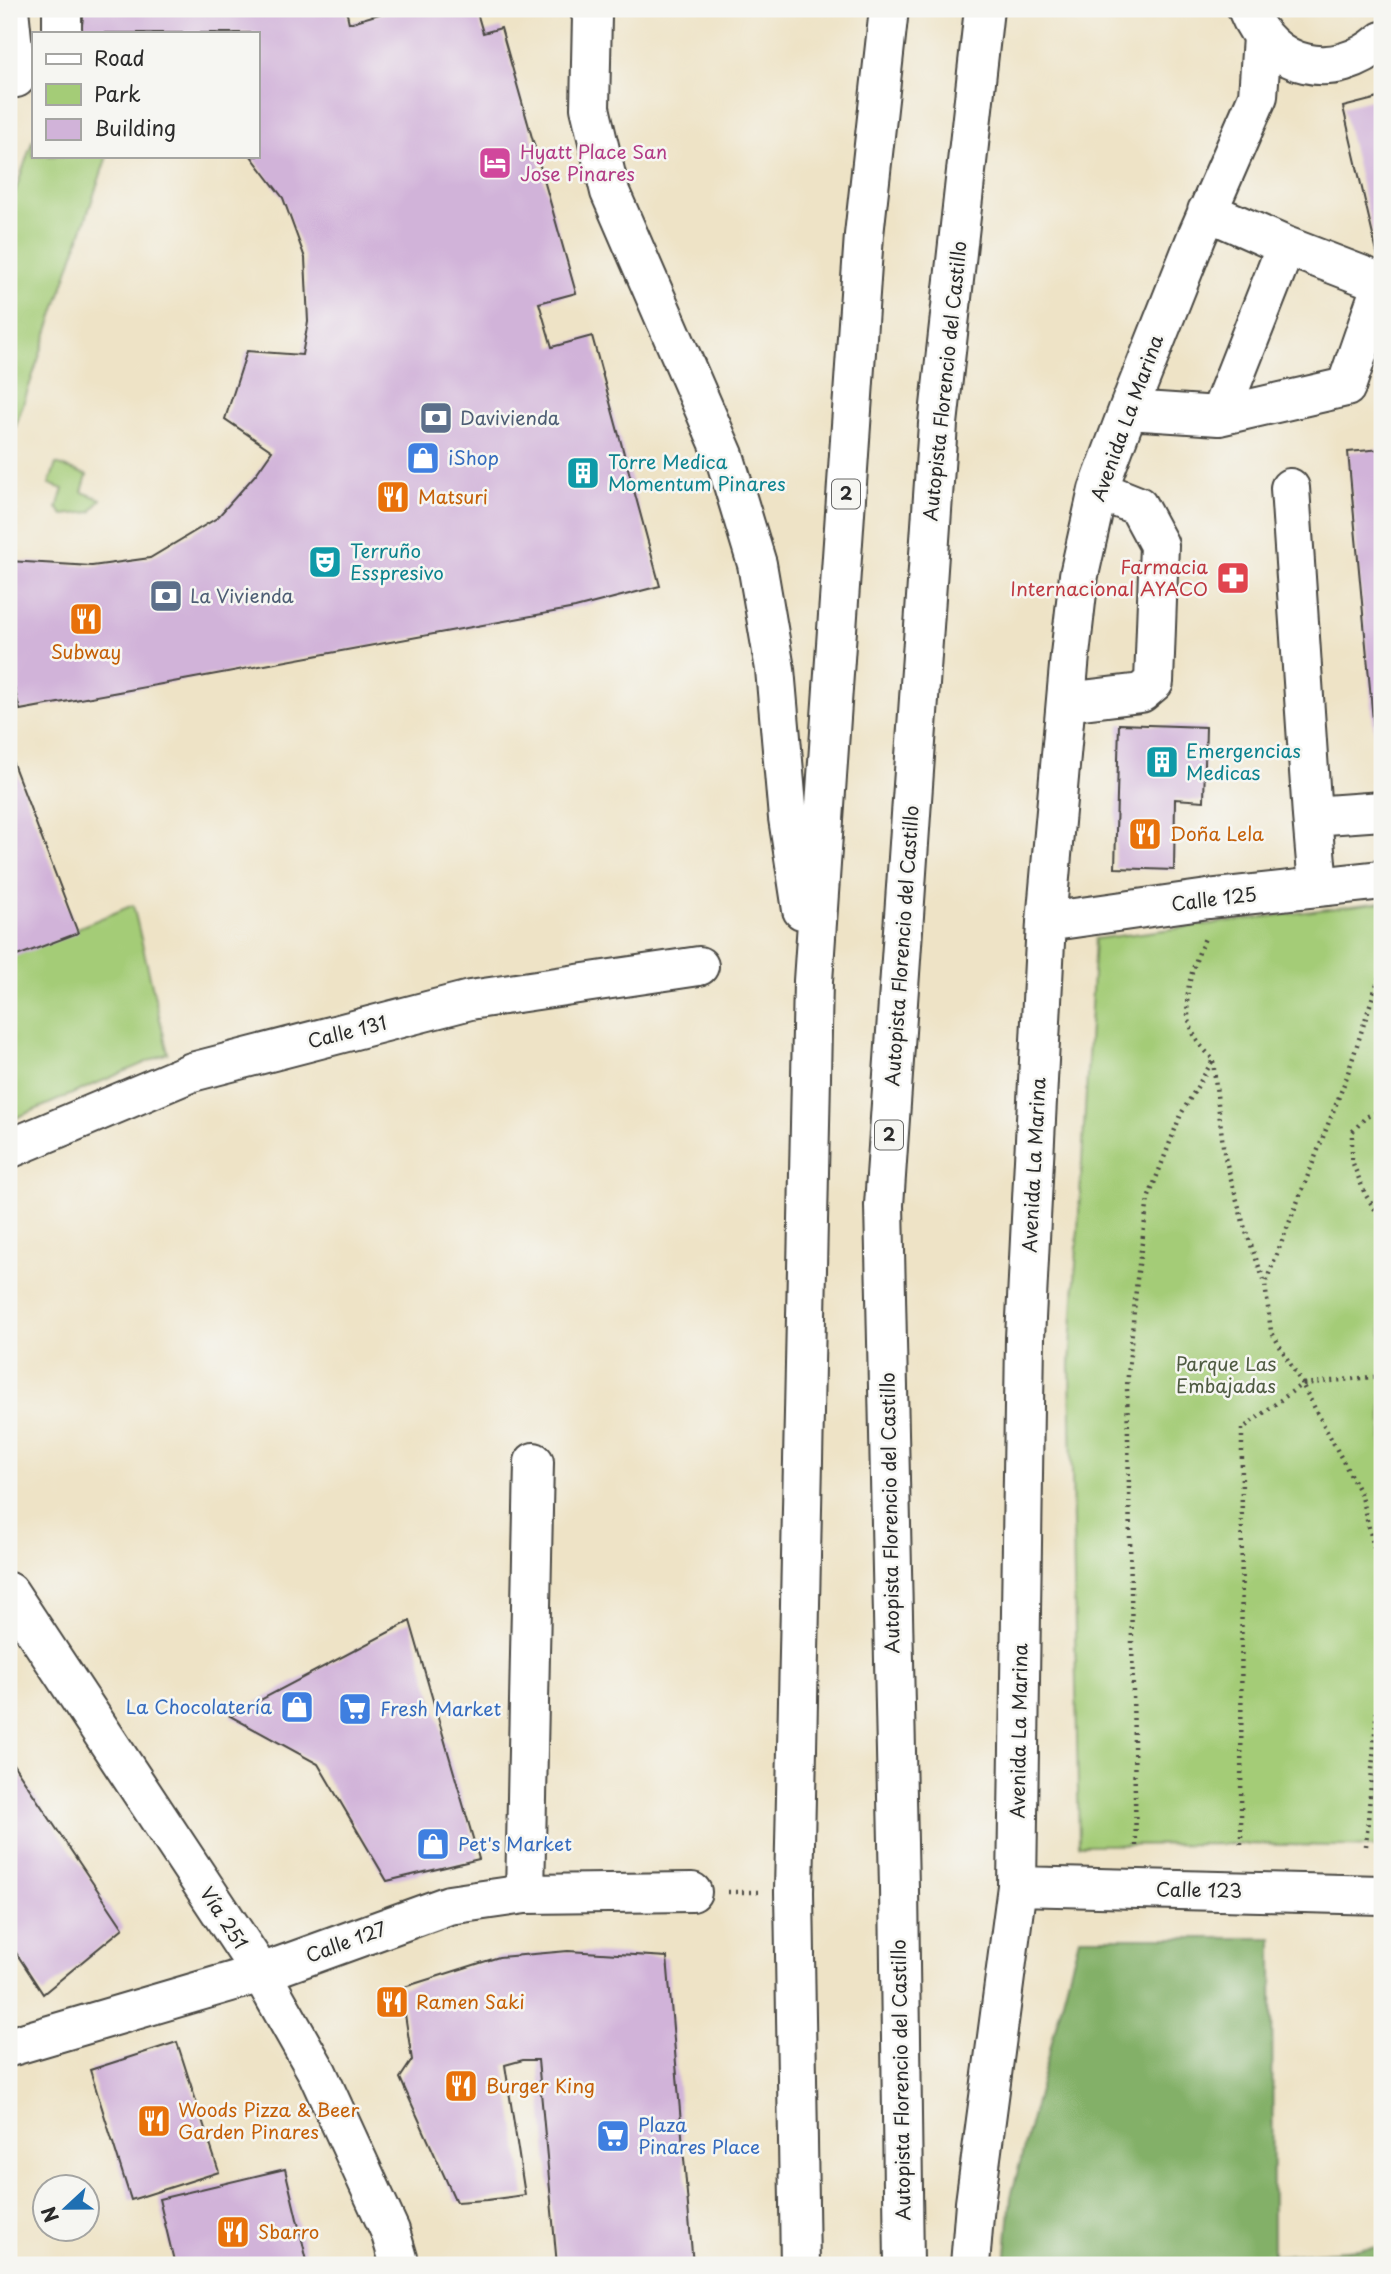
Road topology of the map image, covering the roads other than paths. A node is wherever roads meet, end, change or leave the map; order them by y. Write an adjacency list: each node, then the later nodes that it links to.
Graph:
1 (9, 9): 11 (main road)
2 (62, 9): 8 (main road)
3 (889, 9): 26 (main road, 2)
4 (984, 9): 38 (main road, Autopista Florencio del Castillo / 2)
5 (1215, 9): 7 (main road)
6 (592, 11): 26 (main road)
7 (1256, 26): 10 (main road); 12 (main road, Avenida La Marina)
8 (62, 32)
9 (1382, 41): 10 (main road)
10 (1295, 60): 12 (main road, Avenida La Marina)
11 (16, 78)
12 (1258, 96): 13 (main road, Avenida La Marina)
13 (1208, 211): 14 (main road); 15 (main road, Avenida La Marina)
14 (1286, 246): 16 (main road); 16 (main road)
15 (1128, 410): 16 (main road); 18 (main road, Avenida La Marina)
16 (1219, 416)
17 (1290, 488): 21 (main road)
18 (1098, 490): 19 (main road, Avenida La Marina); 19 (main road)
19 (1066, 702): 24 (main road, Avenida La Marina)
20 (1382, 811): 21 (main road)
21 (1312, 816): 23 (main road)
22 (1382, 880): 23 (main road, Calle 125)
23 (1318, 886): 24 (main road, Calle 125)
24 (1046, 922): 30 (main road, Avenida La Marina)
25 (699, 966): 27 (main road, Calle 131)
26 (813, 981): 37 (main road, 2)
27 (9, 1149)
28 (534, 1462): 32 (main road)
29 (9, 1592): 34 (main road, Vía 251)
30 (1017, 1886): 33 (main road, Calle 123); 39 (main road, Avenida La Marina)
31 (692, 1892): 32 (main road, Calle 127)
32 (525, 1894): 34 (main road, Calle 127)
33 (1382, 1895)
34 (261, 1973): 35 (main road, Calle 127); 36 (main road, Vía 251)
35 (9, 2047)
36 (400, 2265)
37 (800, 2265)
38 (904, 2265)
39 (970, 2265)

